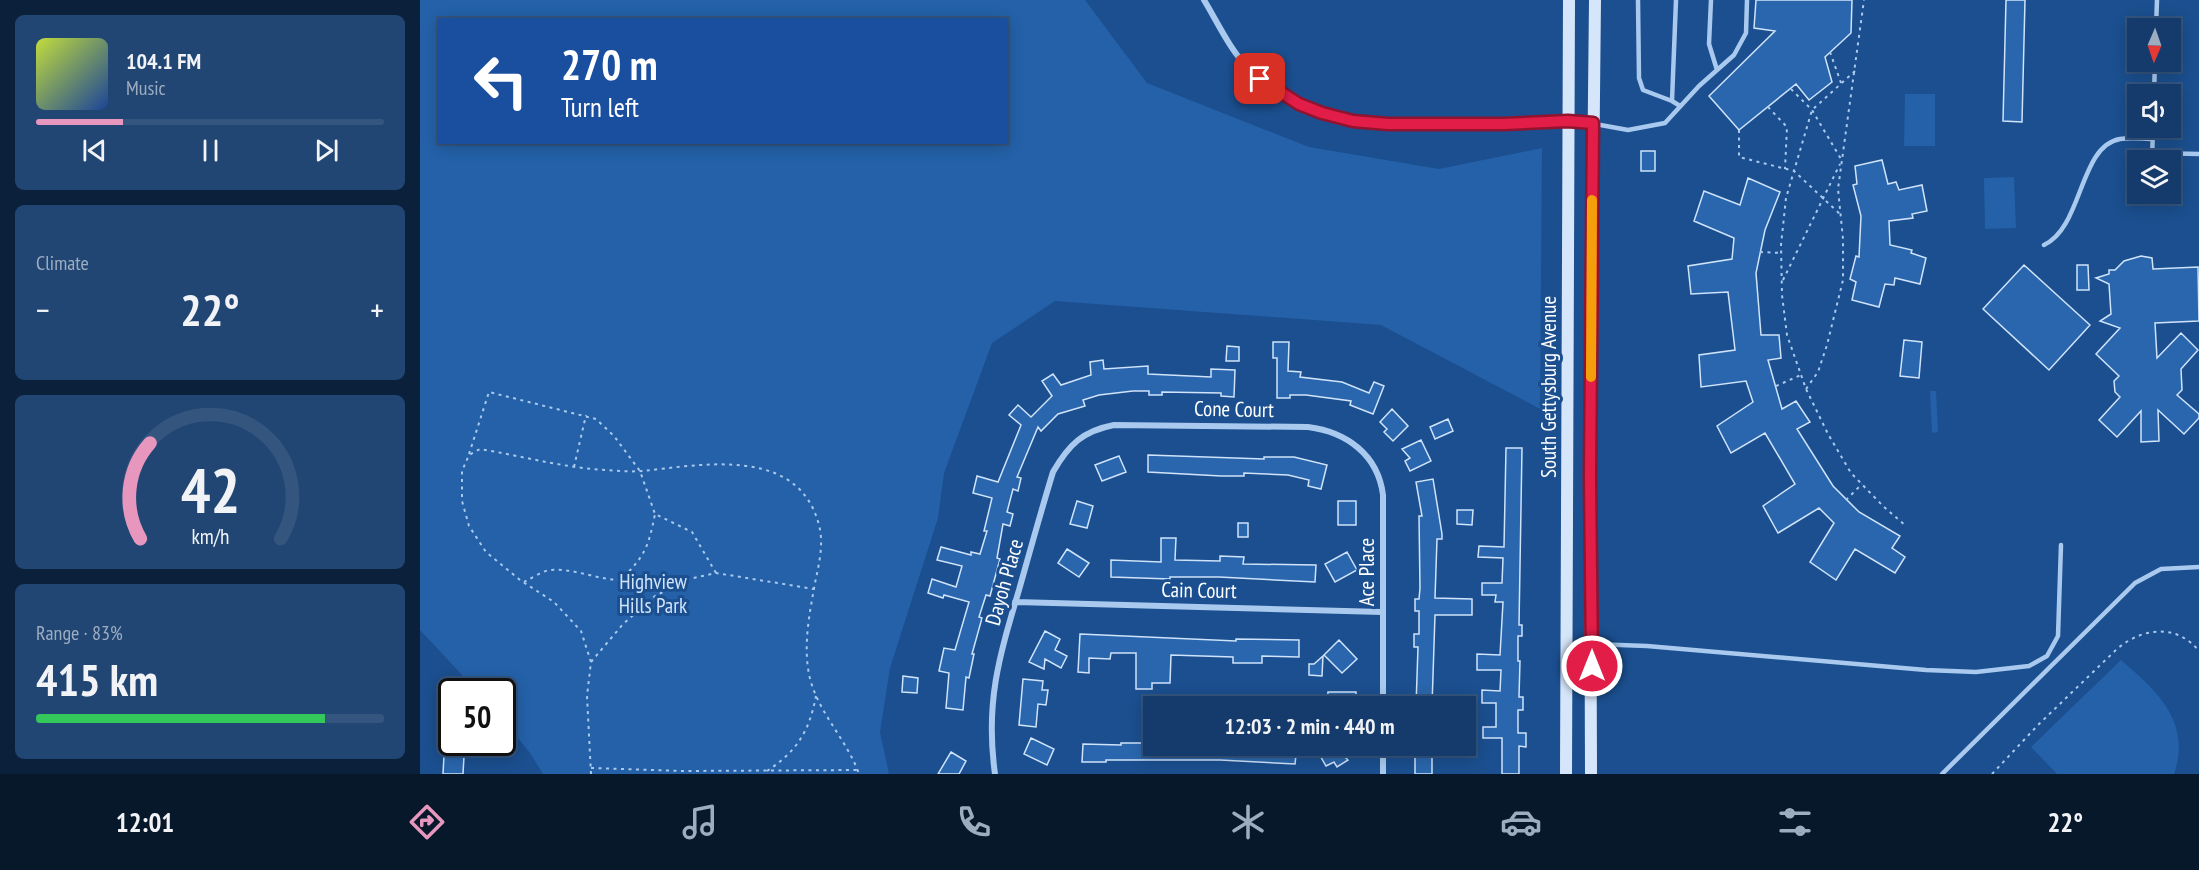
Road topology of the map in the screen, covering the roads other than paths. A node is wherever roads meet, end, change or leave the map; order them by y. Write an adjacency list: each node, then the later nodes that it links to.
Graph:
1 (1204, 0): 13 (street)
2 (1569, 0): 13 (main road, South Gettysburg Avenue)
3 (1595, 0): 14 (main road, South Gettysburg Avenue)
4 (1638, 0): 11 (lane)
5 (1676, 0): 11 (lane)
6 (1711, 0): 10 (lane)
7 (1747, 0): 10 (lane)
8 (2157, 0): 9 (lane)
9 (2156, 18)
10 (1717, 70): 12 (lane)
11 (1672, 101): 12 (lane)
12 (1680, 106): 14 (lane)
13 (1568, 121): 14 (street); 31 (main road, South Gettysburg Avenue)
14 (1593, 123): 26 (main road, South Gettysburg Avenue)
15 (2153, 139): 16 (lane); 19 (lane)
16 (2153, 150)
17 (2181, 154): 18 (lane)
18 (2199, 154)
19 (2044, 245)
20 (1106, 427): 21 (street, Cone Court); 24 (street, Dayoh Place)
21 (1357, 446): 25 (street, Ace Place)
22 (2061, 546): 26 (lane)
23 (2199, 567): 33 (lane)
24 (1015, 602): 25 (street, Cain Court); 29 (street, Dayoh Place)
25 (1383, 612): 27 (street, Ace Place)
26 (1592, 644): 32 (main road, South Gettysburg Avenue)
27 (1383, 696)
28 (1383, 756): 30 (street)
29 (994, 774)
30 (1383, 774)
31 (1566, 774)
32 (1591, 774)
33 (1942, 774)

